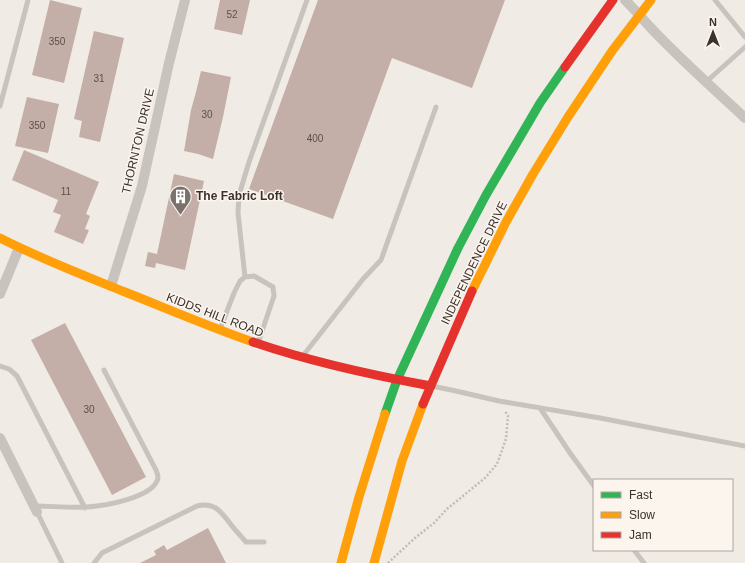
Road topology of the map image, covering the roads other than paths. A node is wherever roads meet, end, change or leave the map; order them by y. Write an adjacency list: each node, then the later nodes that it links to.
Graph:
1 (28, 0): 12 (lane)
2 (185, 0): 18 (street, THORNTON DRIVE)
3 (307, 0): 17 (lane)
4 (613, 0): 25 (street, INDEPENDENCE DRIVE)
5 (625, 0): 8 (street)
6 (651, 0): 8 (street, INDEPENDENCE DRIVE)
7 (715, 0): 9 (lane)
8 (640, 14): 11 (street); 26 (street, INDEPENDENCE DRIVE)
9 (745, 37)
10 (745, 47): 11 (lane)
11 (706, 82): 14 (street)
12 (0, 106)
13 (436, 107): 22 (lane)
14 (745, 118)
15 (0, 238): 16 (street, KIDDS HILL ROAD)
16 (19, 248): 18 (street, KIDDS HILL ROAD); 19 (street)
17 (245, 277): 20 (lane); 21 (lane)
18 (111, 286): 20 (street, KIDDS HILL ROAD)
19 (0, 294)
20 (220, 330): 21 (street, KIDDS HILL ROAD)
21 (258, 344): 22 (street, KIDDS HILL ROAD)
22 (301, 357): 25 (street, KIDDS HILL ROAD)
23 (0, 366): 31 (lane)
24 (104, 370): 31 (lane)
25 (397, 380): 26 (street, KIDDS HILL ROAD); 37 (street, INDEPENDENCE DRIVE)
26 (431, 386): 27 (lane); 38 (street, INDEPENDENCE DRIVE)
27 (540, 408): 29 (lane); 30 (lane)
28 (0, 438): 32 (street)
29 (745, 446)
30 (593, 485)
31 (85, 508): 32 (lane)
32 (35, 509): 35 (lane)
33 (264, 542): 36 (lane)
34 (635, 551): 39 (lane)
35 (62, 563)
36 (94, 563)
37 (341, 563)
38 (374, 563)
39 (644, 563)

